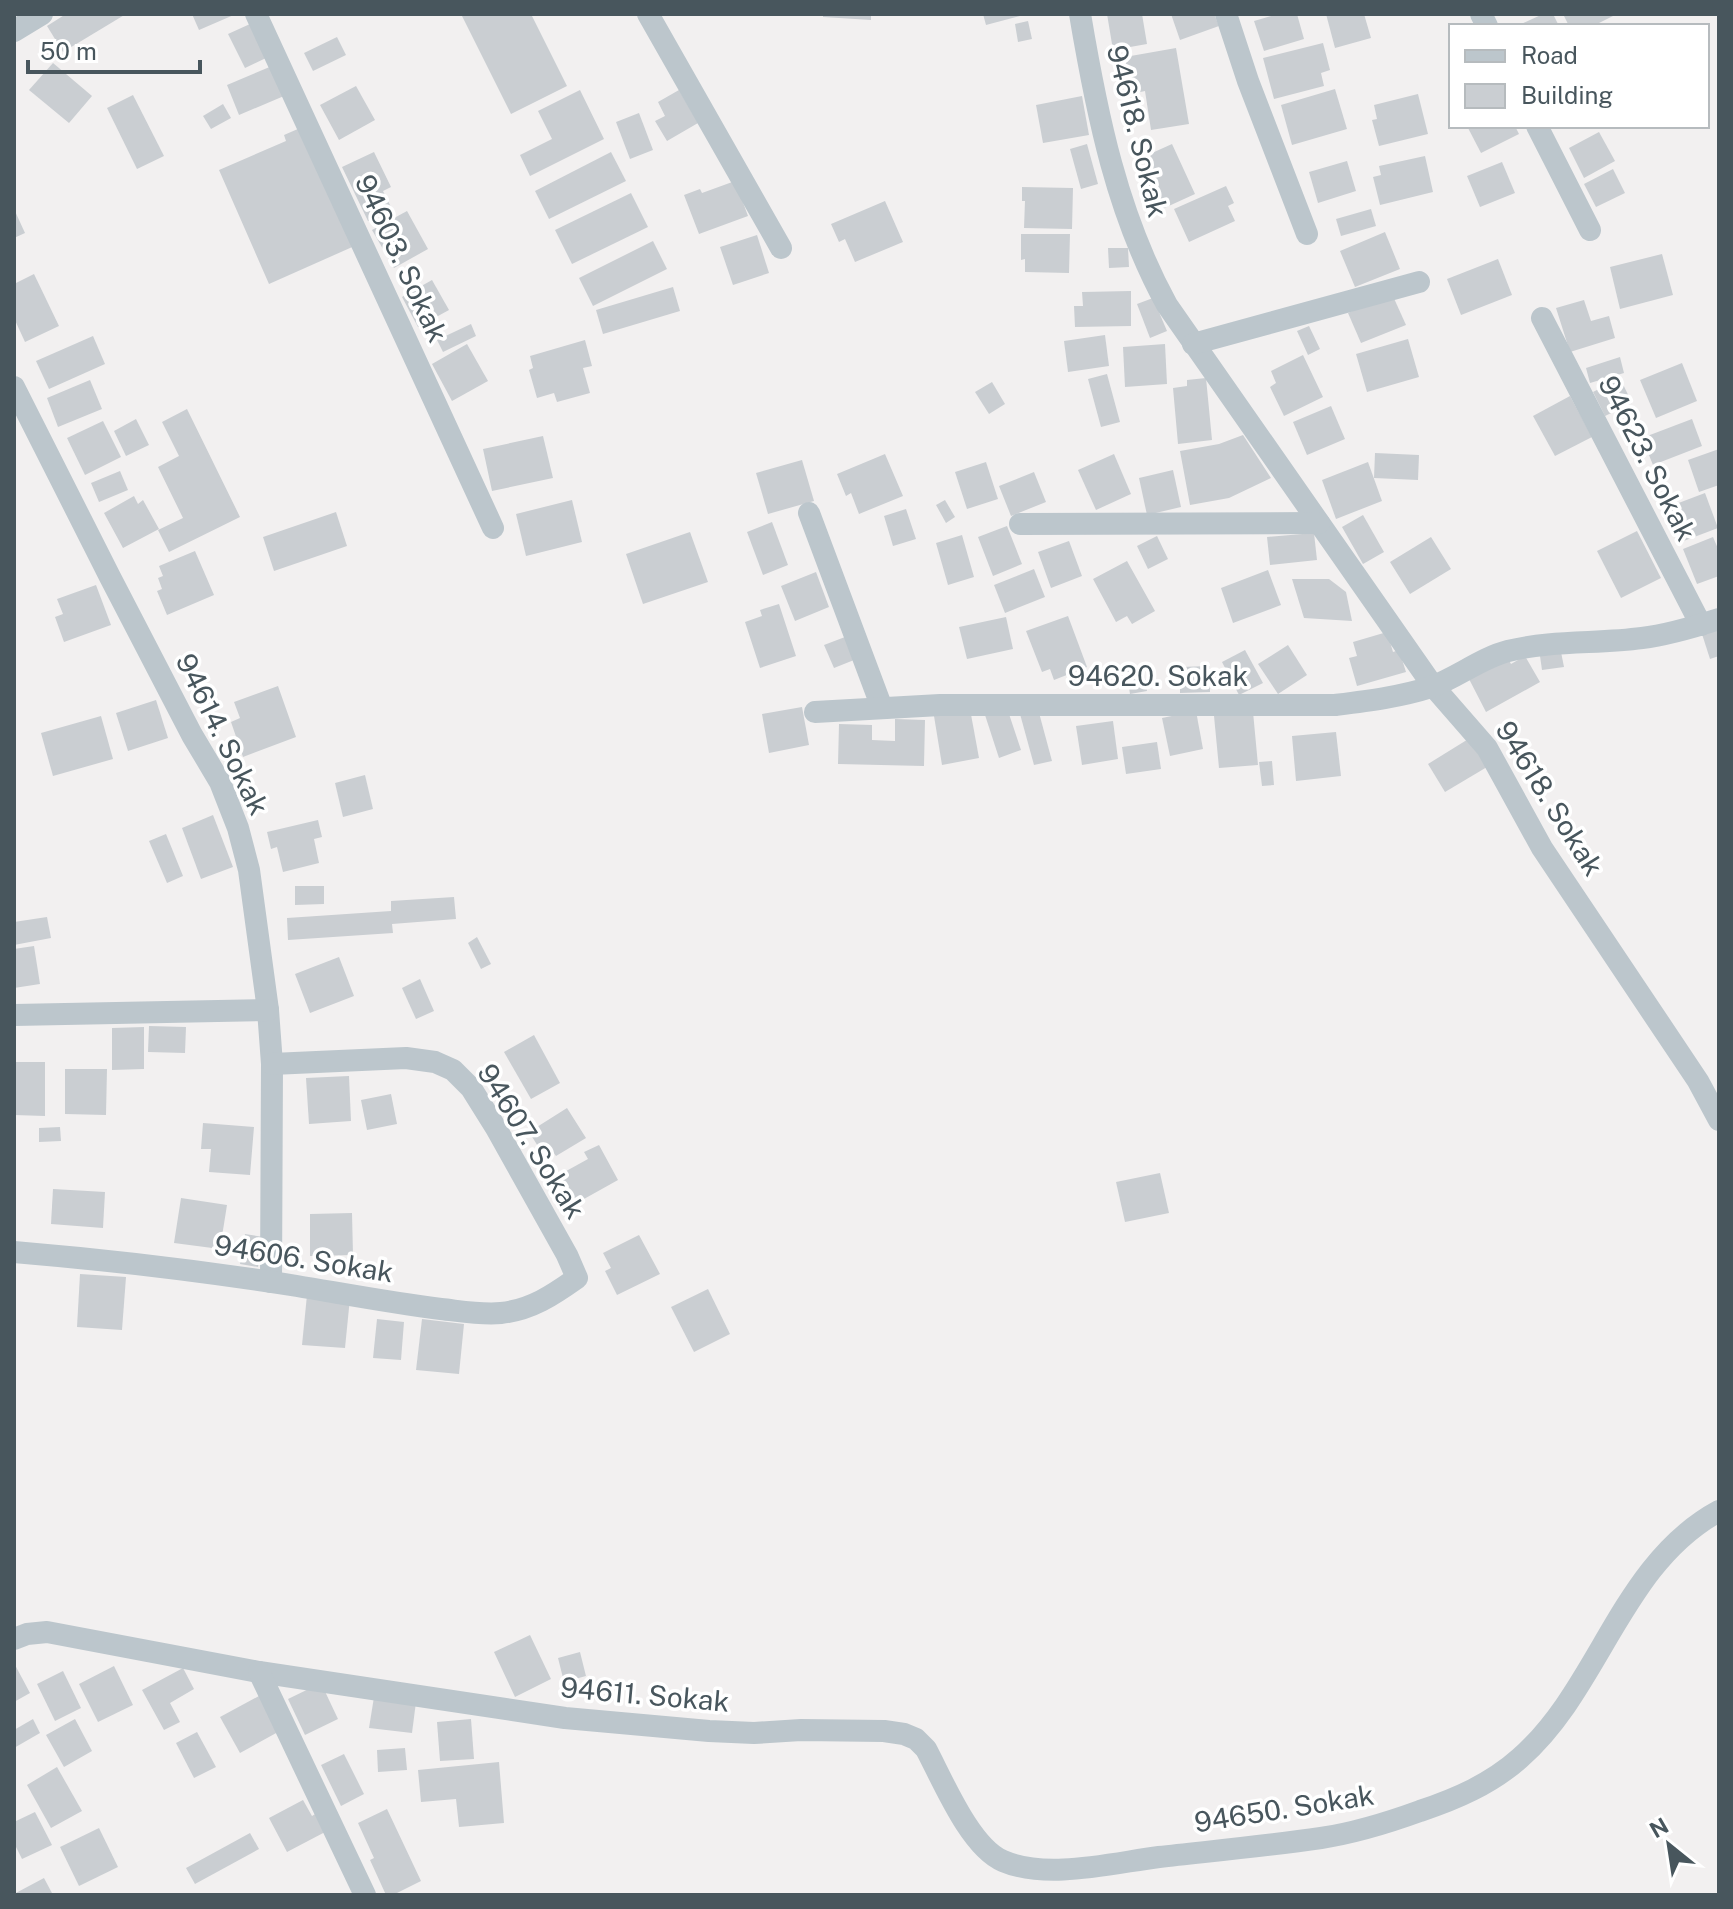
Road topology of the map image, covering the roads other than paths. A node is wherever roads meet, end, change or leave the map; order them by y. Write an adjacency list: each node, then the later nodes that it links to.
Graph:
1 (42, 14): 6 (street)
2 (256, 14): 18 (street, 94603. Sokak)
3 (648, 14): 10 (street)
4 (1080, 14): 13 (street, 94618. Sokak)
5 (1226, 14): 9 (street)
6 (14, 31)
7 (1538, 128): 8 (street)
8 (1590, 230)
9 (1307, 234)
10 (781, 248)
11 (1419, 282): 13 (street)
12 (1542, 318): 19 (street, 94623. Sokak)
13 (1193, 344): 16 (street, 94618. Sokak)
14 (14, 387): 23 (street, 94614. Sokak)
15 (809, 513): 21 (street)
16 (1319, 523): 17 (street); 20 (street, 94618. Sokak)
17 (1020, 524)
18 (493, 528)
19 (1710, 622): 20 (street, 94623. Sokak)
20 (1433, 686): 21 (street, 94620. Sokak); 26 (street, 94618. Sokak)
21 (882, 708): 22 (street, 94620. Sokak)
22 (815, 712)
23 (268, 1010): 24 (street); 25 (street, 94614. Sokak)
24 (14, 1015)
25 (272, 1064): 28 (street, 94607. Sokak); 29 (street, 94614. Sokak)
26 (1718, 1116)
27 (14, 1252): 29 (street, 94606. Sokak)
28 (577, 1278): 29 (street, 94606. Sokak)
29 (271, 1282)
30 (1719, 1511): 33 (street, 94650. Sokak)
31 (14, 1639): 32 (street, 94611. Sokak)
32 (259, 1672): 33 (street, 94611. Sokak); 34 (street)
33 (973, 1836)
34 (365, 1895)

